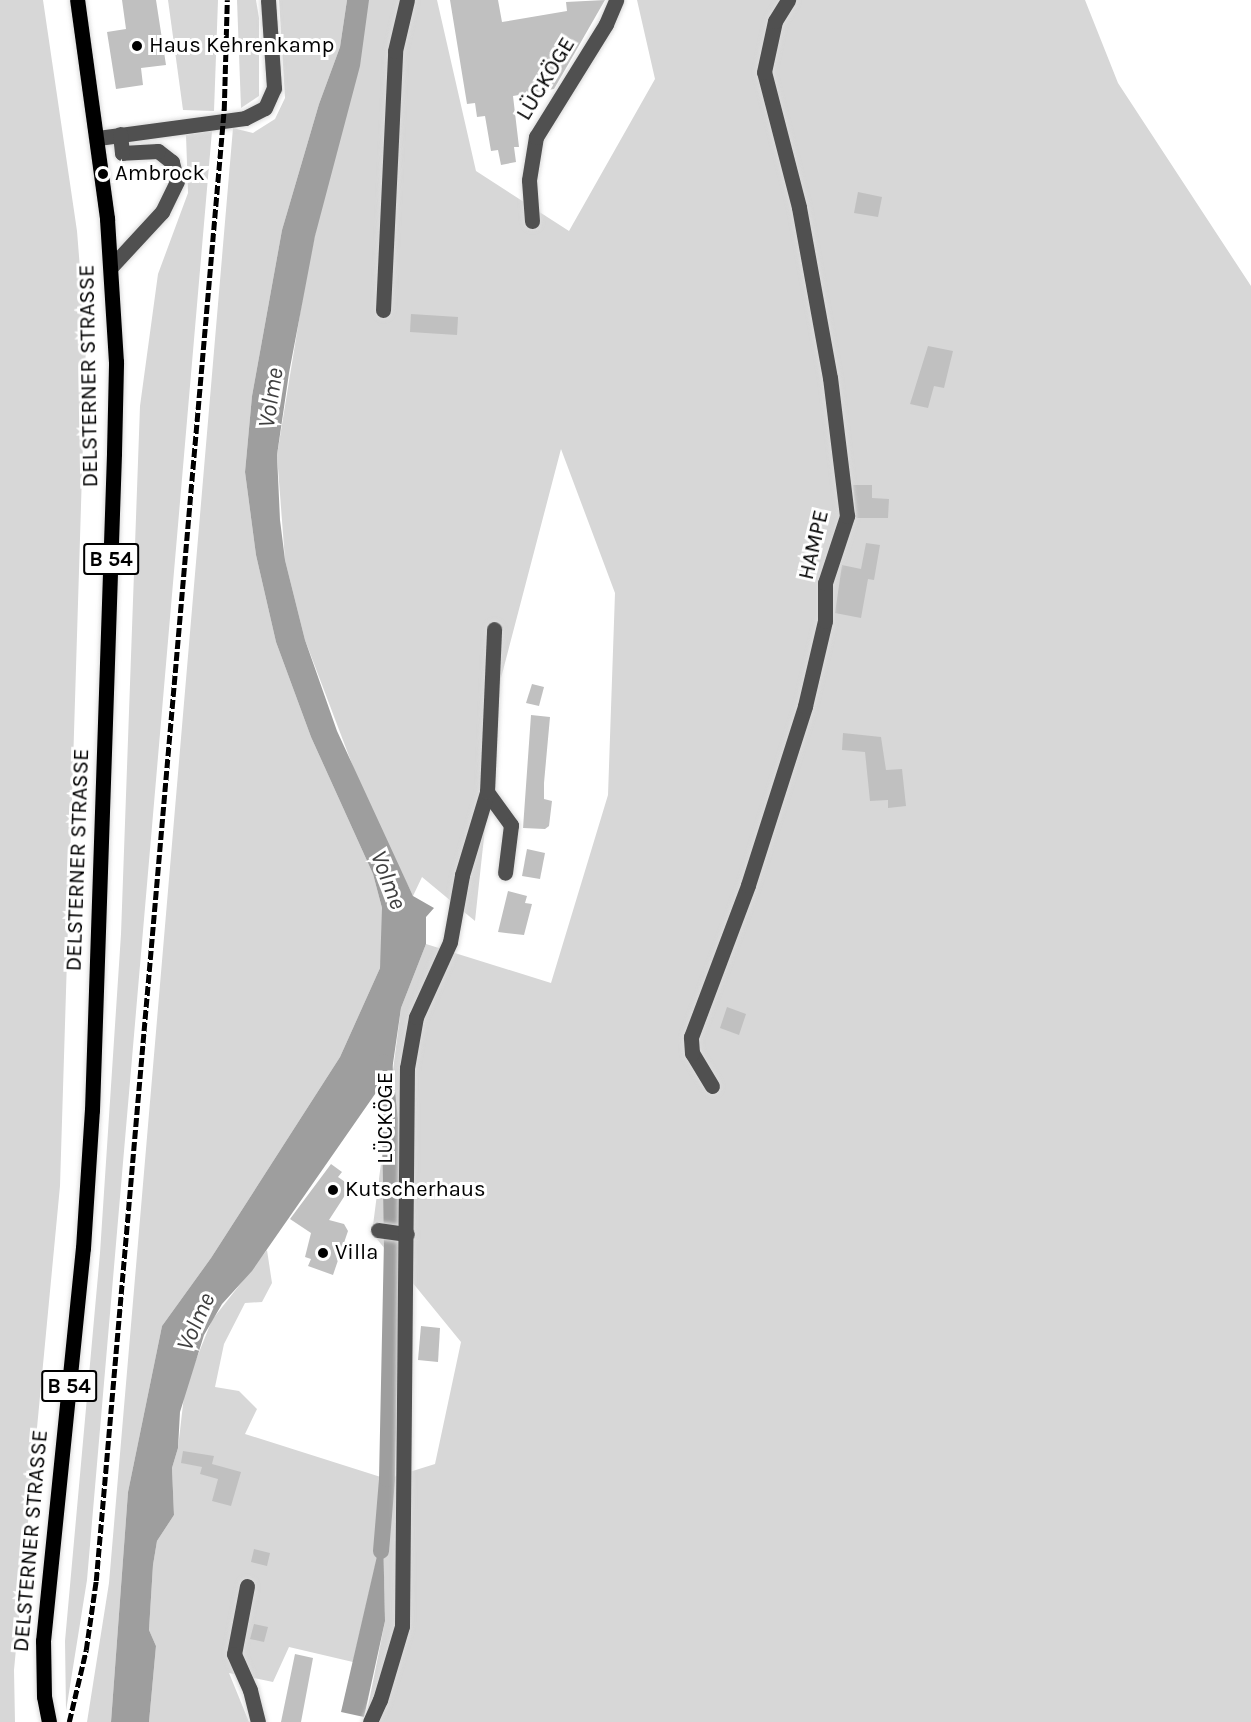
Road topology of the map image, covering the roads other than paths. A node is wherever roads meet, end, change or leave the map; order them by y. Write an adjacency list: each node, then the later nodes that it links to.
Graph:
1 (76, 0): 7 (main road, DELSTERNER STRASSE / B 54)
2 (268, 0): 6 (street)
3 (407, 0): 10 (street)
4 (616, 0): 8 (street, LÜCKÖGE)
5 (788, 0): 14 (street, HAMPE)
6 (120, 134): 7 (street); 9 (street)
7 (98, 138): 9 (main road, DELSTERNER STRASSE / B 54)
8 (532, 221)
9 (111, 267): 18 (main road, DELSTERNER STRASSE / B 54)
10 (383, 310)
11 (494, 629): 12 (street, LÜCKÖGE)
12 (487, 792): 13 (street); 16 (street, LÜCKÖGE)
13 (505, 873)
14 (712, 1086)
15 (378, 1230): 16 (street)
16 (407, 1234): 20 (street, LÜCKÖGE)
17 (247, 1586): 19 (street)
18 (49, 1722)
19 (258, 1722)
20 (370, 1722)

